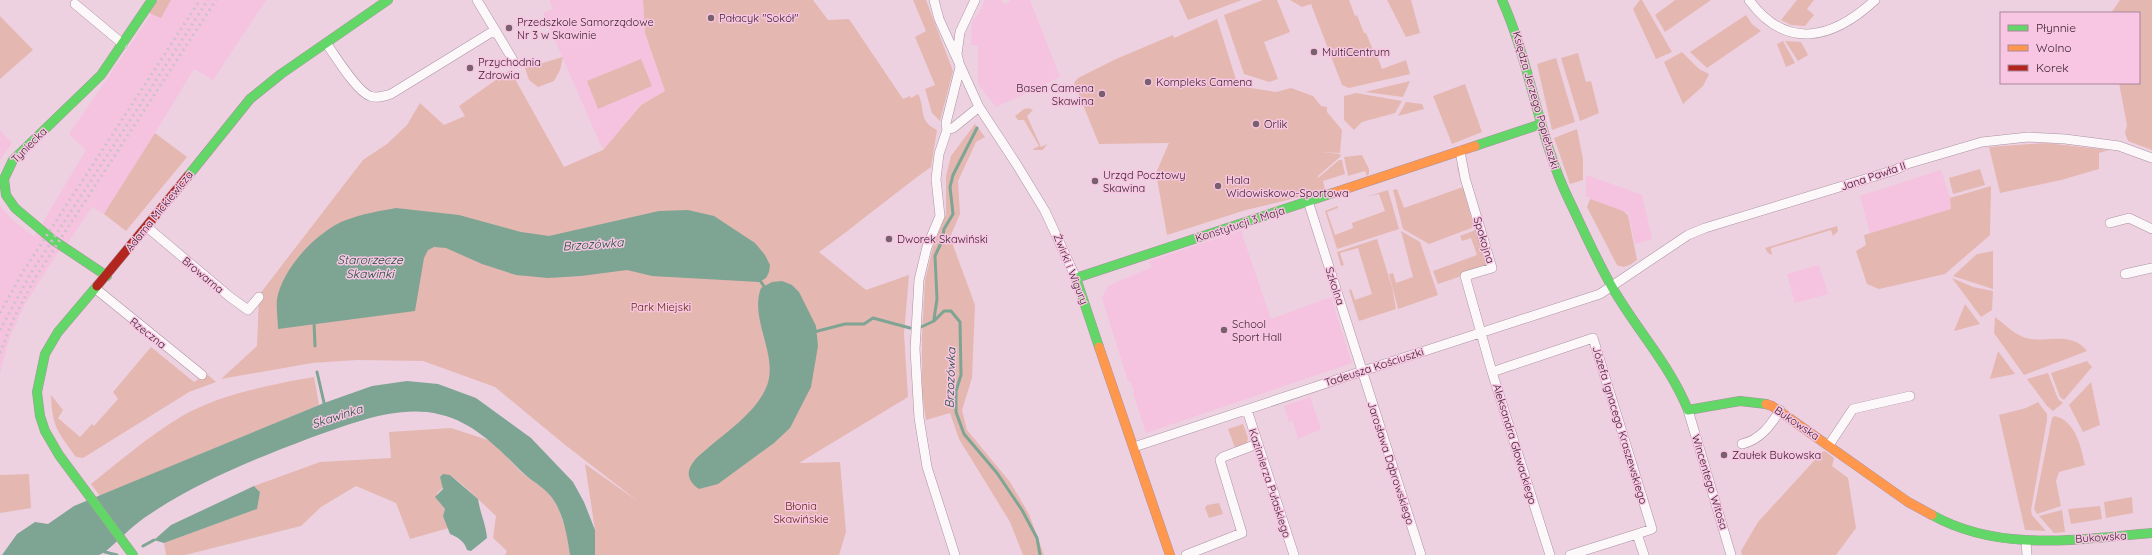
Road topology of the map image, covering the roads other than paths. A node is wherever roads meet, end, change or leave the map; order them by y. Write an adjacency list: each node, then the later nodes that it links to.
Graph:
1 (152, 0): 14 (street, Tyniecka)
2 (388, 0): 13 (street, Adama Mickiewicza)
3 (477, 0): 11 (street)
4 (934, 0): 10 (street, Żwirki i Wigury)
5 (975, 0): 12 (street)
6 (1502, 0): 18 (street, Księdza Jerzego Popiełuszki)
7 (1749, 0): 8 (street)
8 (1875, 0)
9 (74, 1): 14 (street)
10 (943, 28): 12 (street); 16 (street, Żwirki i Wigury)
11 (495, 30): 13 (street); 15 (street)
12 (960, 32): 16 (street)
13 (326, 43): 24 (street, Adama Mickiewicza)
14 (123, 44): 28 (street, Tyniecka)
15 (513, 60)
16 (960, 67): 17 (street, Żwirki i Wigury); 19 (street)
17 (979, 107): 19 (street); 29 (street, Żwirki i Wigury)
18 (1542, 124): 20 (street, Konstytucji 3 Maja); 30 (street, Księdza Jerzego Popiełuszki)
19 (947, 130): 49 (street)
20 (1460, 151): 22 (street, Konstytucji 3 Maja); 33 (street, Spokojna)
21 (2152, 158): 30 (street, Jana Pawła II)
22 (1308, 201): 29 (street, Konstytucji 3 Maja); 34 (street, Szkolna)
23 (2110, 223): 25 (street)
24 (147, 227): 28 (street, Adama Mickiewicza); 32 (street, Browarna)
25 (2152, 229)
26 (2152, 268): 27 (street)
27 (2125, 274)
28 (107, 276): 31 (street, Adama Mickiewicza)
29 (1076, 278): 44 (street, Żwirki i Wigury)
30 (1612, 287): 33 (street, Tadeusza Kościuszki); 39 (street)
31 (96, 289): 36 (street, Rzeczna); 48 (street, Adama Mickiewicza)
32 (259, 297)
33 (1481, 332): 34 (street, Tadeusza Kościuszki); 35 (street, Aleksandra Głowackiego)
34 (1363, 370): 38 (street, Tadeusza Kościuszki); 53 (street, Jarosława Dąbrowskiego)
35 (1492, 372): 46 (street, Józefa Ignacego Kraszewskiego); 54 (street, Aleksandra Głowackiego)
36 (202, 375)
37 (1910, 396): 43 (street)
38 (1247, 410): 41 (street, Kazimierza Pułaskiego); 44 (street, Tadeusza Kościuszki)
39 (1688, 410): 40 (street, Bukowska); 57 (street, Wincentego Witosa)
40 (1780, 410): 42 (street); 43 (street, Bukowska)
41 (1257, 444): 51 (street); 52 (street, Kazimierza Pułaskiego)
42 (1742, 444)
43 (1829, 445): 47 (street, Bukowska)
44 (1134, 447): 50 (street, Żwirki i Wigury)
45 (2152, 533): 47 (street, Bukowska)
46 (1637, 534): 55 (street, Józefa Ignacego Kraszewskiego); 56 (street)
47 (2026, 541): 58 (street)
48 (133, 555)
49 (955, 555)
50 (1170, 555)
51 (1186, 555)
52 (1294, 555)
53 (1421, 555)
54 (1550, 555)
55 (1570, 555)
56 (1644, 555)
57 (1730, 555)
58 (2027, 555)

